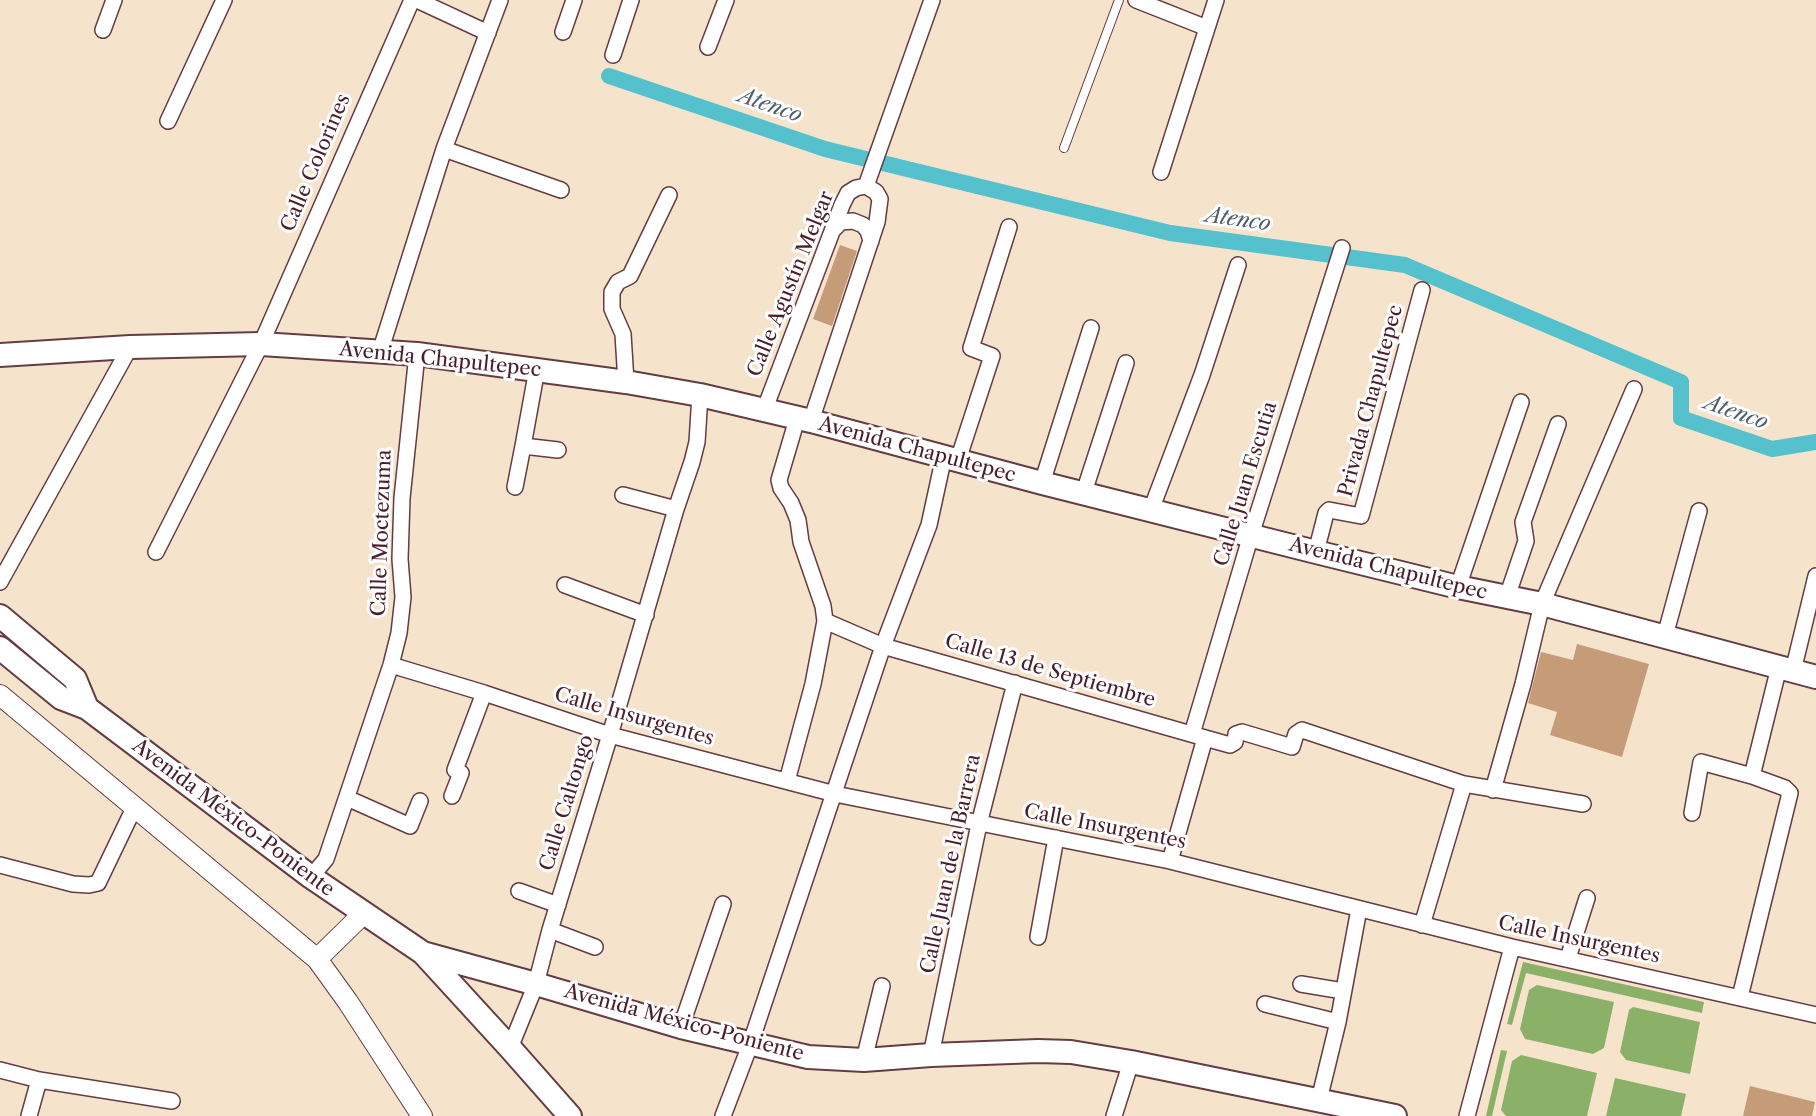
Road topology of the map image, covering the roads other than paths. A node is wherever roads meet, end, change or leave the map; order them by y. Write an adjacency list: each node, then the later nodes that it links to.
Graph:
1 (114, 0): 14 (street)
2 (224, 0): 19 (street)
3 (412, 0): 33 (street, Calle Colorines)
4 (417, 0): 16 (street)
5 (500, 0): 16 (street)
6 (574, 0): 15 (street)
7 (631, 0): 18 (street)
8 (726, 0): 17 (street)
9 (932, 0): 23 (street, Calle Agustín Melgar)
10 (1119, 0): 20 (lane)
11 (1136, 0): 13 (street)
12 (1216, 0): 13 (street)
13 (1207, 28): 22 (street)
14 (103, 30)
15 (563, 32)
16 (488, 33): 21 (street)
17 (708, 46)
18 (613, 55)
19 (168, 121)
20 (1064, 148)
21 (444, 149): 24 (street); 35 (street)
22 (1161, 172)
23 (866, 186): 27 (street, Calle Agustín Melgar); 28 (street)
24 (561, 190)
25 (669, 195): 40 (street)
26 (1009, 227): 49 (street)
27 (832, 231): 28 (street); 44 (street, Calle Agustín Melgar)
28 (871, 241): 45 (street)
29 (1342, 248): 57 (street, Calle Juan Escutia)
30 (1239, 265): 55 (street)
31 (1422, 290): 59 (street, Privada Chapultepec)
32 (1091, 328): 50 (street)
33 (261, 344): 34 (main road, Avenida Chapultepec); 35 (main road, Avenida Chapultepec); 58 (street, Calle Colorines)
34 (130, 348): 37 (main road, Avenida Chapultepec); 61 (street)
35 (380, 352): 36 (main road, Avenida Chapultepec)
36 (417, 354): 39 (main road, Avenida Chapultepec); 72 (street, Calle Moctezuma)
37 (0, 355)
38 (1126, 363): 52 (street)
39 (537, 369): 40 (main road, Avenida Chapultepec); 47 (street)
40 (626, 382): 42 (main road, Avenida Chapultepec)
41 (1634, 389): 65 (street)
42 (700, 395): 44 (main road, Avenida Chapultepec); 54 (street, Calle Caltongo)
43 (1521, 402): 63 (street)
44 (764, 411): 45 (main road, Avenida Chapultepec)
45 (804, 420): 49 (main road, Avenida Chapultepec); 68 (street)
46 (1558, 424): 64 (street)
47 (523, 446): 48 (street); 51 (street)
48 (558, 450)
49 (951, 458): 50 (main road, Avenida Chapultepec); 70 (street)
50 (1042, 483): 52 (main road, Avenida Chapultepec)
51 (514, 487)
52 (1084, 492): 55 (main road, Avenida Chapultepec)
53 (623, 495): 54 (street)
54 (676, 508): 66 (street, Calle Caltongo)
55 (1151, 510): 57 (main road, Avenida Chapultepec)
56 (1699, 511): 69 (street)
57 (1251, 535): 59 (main road, Avenida Chapultepec); 80 (street, Calle Juan Escutia)
58 (156, 552)
59 (1316, 552): 63 (main road, Avenida Chapultepec)
60 (1816, 576): 73 (street)
61 (0, 582)
62 (566, 585): 66 (street)
63 (1458, 587): 64 (main road, Avenida Chapultepec)
64 (1507, 597): 65 (main road, Avenida Chapultepec)
65 (1542, 604): 69 (main road, Avenida Chapultepec); 84 (street)
66 (646, 615): 79 (street, Calle Caltongo)
67 (0, 616): 78 (main road)
68 (825, 621): 70 (street, Calle 13 de Septiembre); 82 (street)
69 (1665, 636): 73 (main road, Avenida Chapultepec)
70 (884, 645): 75 (street, Calle 13 de Septiembre); 85 (street)
71 (0, 648): 78 (main road, Avenida México-Poniente)
72 (392, 664): 76 (street, Calle Insurgentes); 87 (street, Calle Moctezuma)
73 (1786, 669): 74 (main road, Avenida Chapultepec); 81 (street)
74 (1816, 677)
75 (1015, 683): 80 (street, Calle 13 de Septiembre); 92 (street, Calle Juan de la Barrera)
76 (484, 693): 79 (street, Calle Insurgentes); 86 (street)
77 (1, 698): 90 (street)
78 (87, 708): 96 (main road, Avenida México-Poniente)
79 (610, 735): 82 (street, Calle Insurgentes); 100 (street, Calle Caltongo)
80 (1199, 736): 83 (street, Calle 13 de Septiembre); 94 (street)
81 (1752, 776): 91 (street); 115 (street)
82 (787, 781): 85 (street, Calle Insurgentes)
83 (1464, 784): 84 (street, Calle 13 de Septiembre); 103 (street)
84 (1493, 790): 89 (street, Calle 13 de Septiembre)
85 (835, 794): 92 (street, Calle Insurgentes); 120 (street)
86 (452, 796)
87 (346, 798): 88 (street); 96 (street, Calle Moctezuma)
88 (420, 801)
89 (1583, 804)
90 (134, 808): 95 (street); 110 (street)
91 (1692, 813)
92 (979, 824): 93 (street, Calle Insurgentes); 122 (street, Calle Juan de la Barrera)
93 (1056, 838): 94 (street, Calle Insurgentes); 105 (street)
94 (1170, 861): 101 (street, Calle Insurgentes)
95 (0, 865)
96 (311, 877): 102 (main road, Avenida México-Poniente)
97 (519, 891): 100 (street)
98 (1587, 898): 109 (street)
99 (723, 904): 119 (street)
100 (558, 905): 104 (street, Calle Caltongo)
101 (1359, 909): 103 (street, Calle Insurgentes); 114 (street)
102 (363, 914): 108 (main road, Avenida México-Poniente); 110 (street)
103 (1422, 925): 107 (street, Calle Insurgentes)
104 (550, 930): 106 (street); 111 (street, Calle Caltongo)
105 (1038, 937)
106 (595, 947)
107 (1512, 947): 109 (street, Calle Insurgentes); 135 (street)
108 (423, 953): 111 (main road, Avenida México-Poniente); 121 (main road)
109 (1568, 958): 115 (street, Calle Insurgentes)
110 (317, 959): 130 (street)
111 (536, 984): 119 (main road, Avenida México-Poniente); 121 (street, Calle Caltongo)
112 (1301, 984): 114 (street)
113 (882, 987): 123 (street)
114 (1343, 991): 118 (street)
115 (1740, 997): 117 (street, Calle Insurgentes)
116 (1265, 1004): 118 (street)
117 (1816, 1015)
118 (1338, 1022): 127 (street)
119 (681, 1027): 120 (main road, Avenida México-Poniente)
120 (750, 1045): 123 (main road, Avenida México-Poniente); 132 (street)
121 (510, 1048): 131 (main road)
122 (931, 1055): 123 (main road, Avenida México-Poniente); 124 (main road, Avenida México-Poniente)
123 (864, 1060)
124 (1131, 1062): 127 (main road, Avenida México-Poniente); 133 (street)
125 (0, 1070): 126 (street)
126 (39, 1080): 128 (street); 129 (street)
127 (1319, 1100): 134 (main road, Avenida México-Poniente)
128 (172, 1101)
129 (29, 1116)
130 (422, 1116)
131 (570, 1116)
132 (723, 1116)
133 (1114, 1116)
134 (1395, 1116)
135 (1467, 1116)

